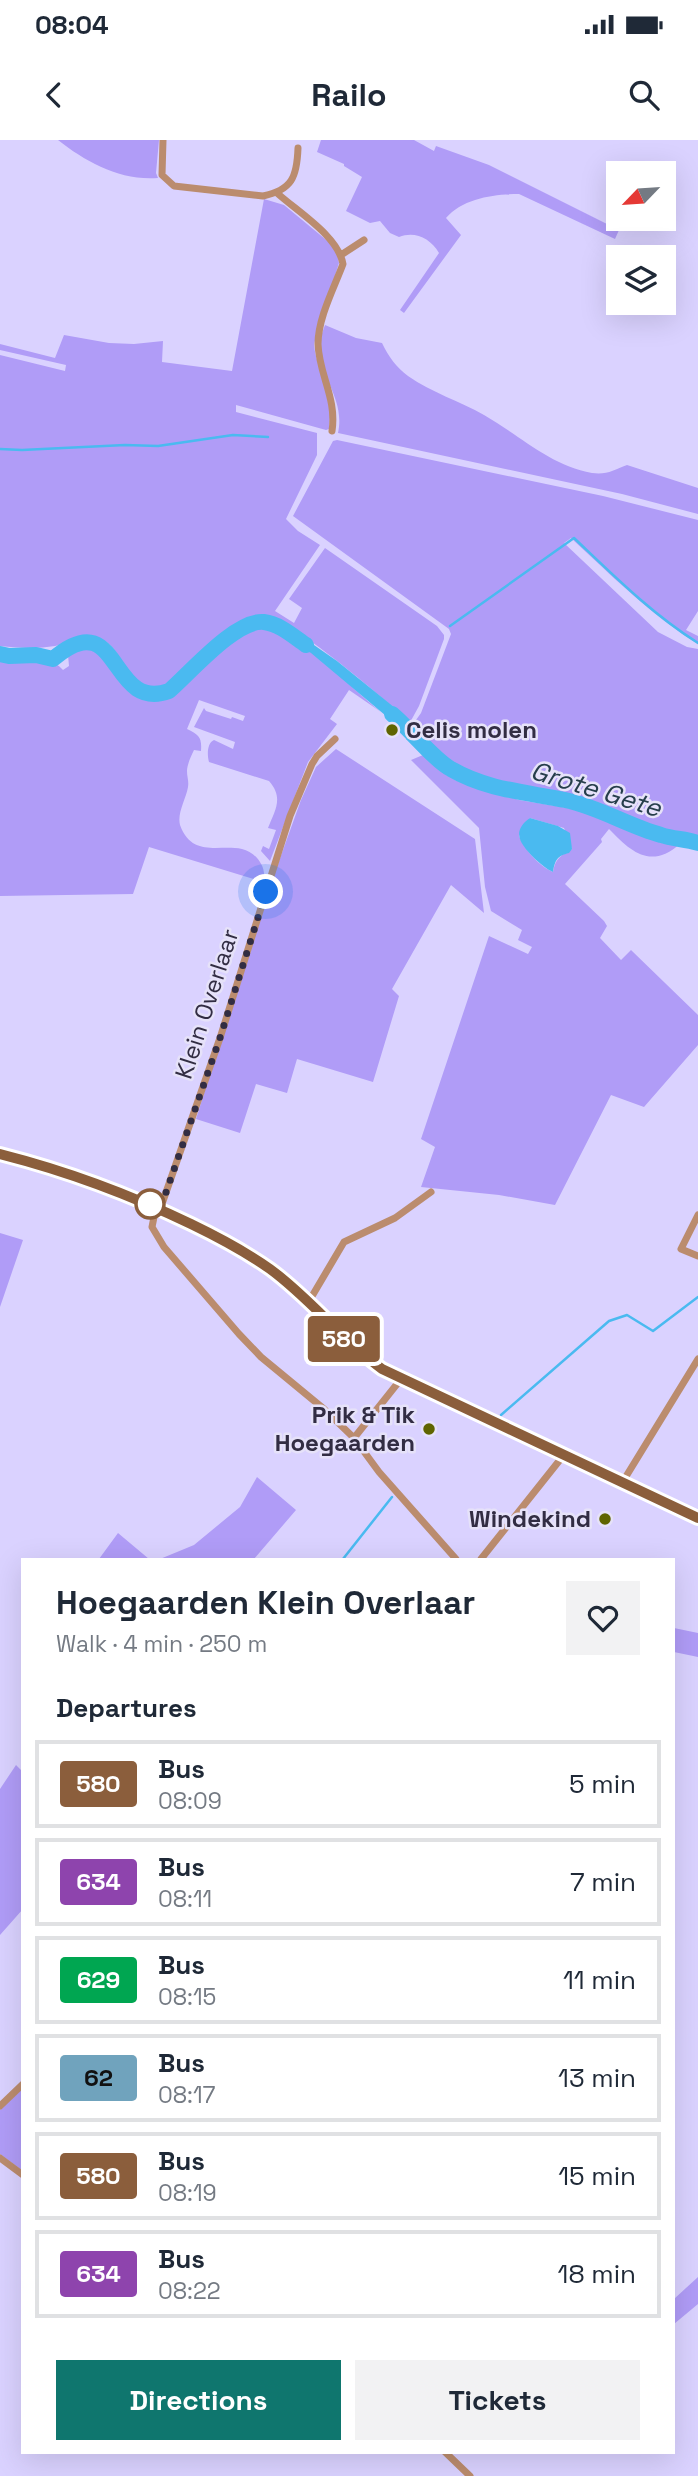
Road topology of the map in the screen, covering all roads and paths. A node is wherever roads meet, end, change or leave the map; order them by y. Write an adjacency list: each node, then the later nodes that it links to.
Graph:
1 (163, 140): 3 (street)
2 (298, 148): 3 (street)
3 (277, 193): 5 (street)
4 (364, 240): 5 (street)
5 (341, 255): 6 (street)
6 (332, 431)
7 (335, 739): 10 (street, Klein Overlaar)
8 (0, 1154): 10 (main road)
9 (430, 1192): 13 (street)
10 (156, 1207): 13 (main road); 16 (street)
11 (698, 1215): 12 (street)
12 (698, 1256)
13 (308, 1303): 15 (main road)
14 (698, 1359): 18 (street)
15 (401, 1380): 16 (street); 17 (main road)
16 (354, 1438): 20 (street)
17 (563, 1456): 18 (main road); 21 (street)
18 (622, 1483): 19 (main road)
19 (698, 1518)
20 (455, 1558)
21 (482, 1558)
22 (21, 2086): 23 (street)
23 (0, 2106)
24 (0, 2158): 25 (street)
25 (21, 2174)
26 (448, 2454): 27 (street)
27 (470, 2476)

